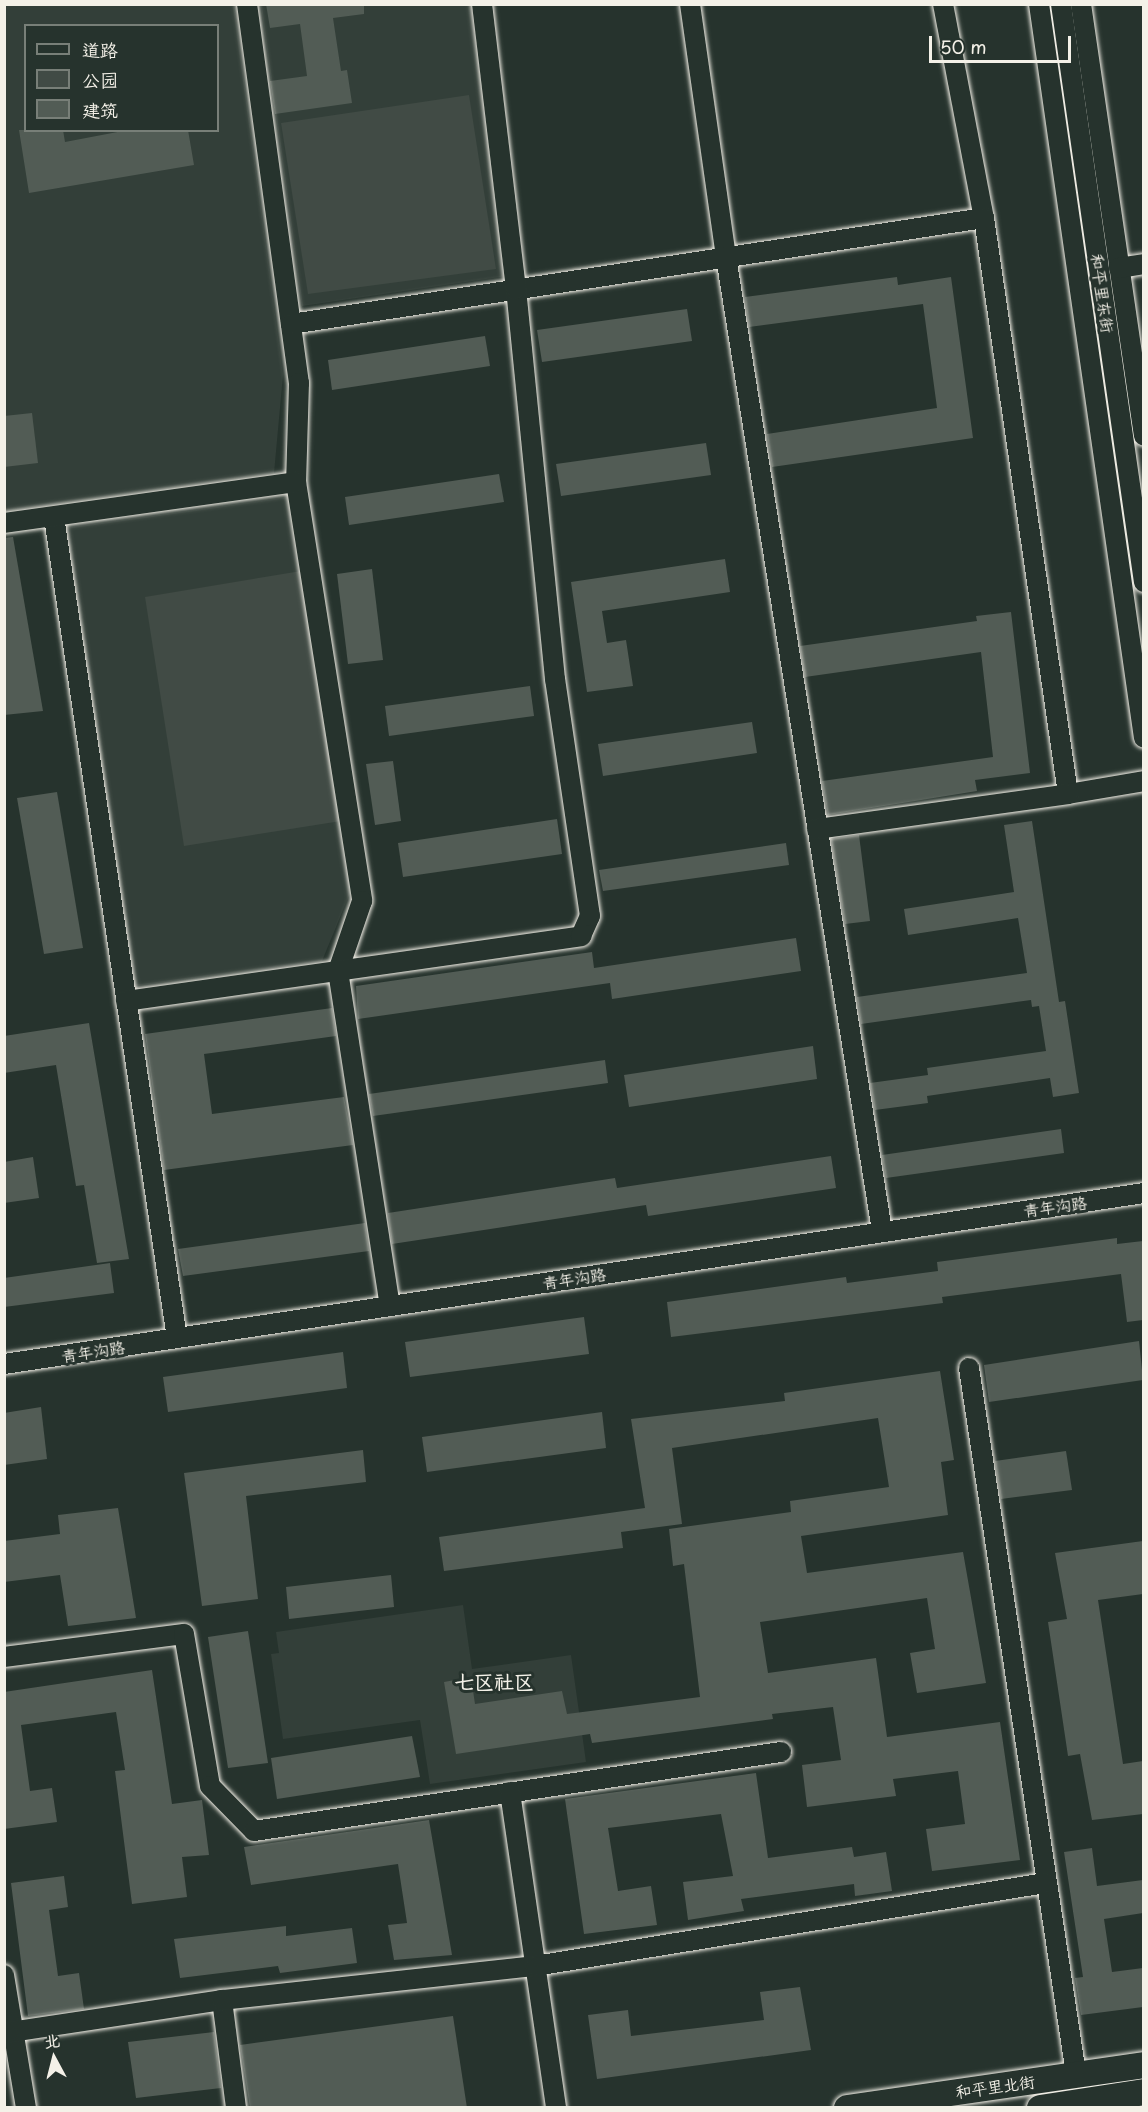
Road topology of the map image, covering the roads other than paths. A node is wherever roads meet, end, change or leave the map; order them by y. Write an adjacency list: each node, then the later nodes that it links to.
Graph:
1 (247, 4): 13 (street)
2 (482, 4): 12 (street)
3 (690, 4): 9 (street)
4 (943, 4): 8 (street)
5 (1039, 4): 19 (street)
6 (1061, 4): 18 (street, 和平里东街)
7 (1081, 4): 11 (street, 和平里东街)
8 (984, 218): 9 (street); 21 (street)
9 (726, 258): 12 (street); 22 (street)
10 (1143, 264): 11 (street)
11 (1119, 268): 14 (street, 和平里东街)
12 (516, 289): 13 (street); 23 (street)
13 (291, 324): 15 (street)
14 (1143, 435)
15 (296, 482): 16 (street); 23 (street)
16 (54, 516): 17 (street); 24 (street)
17 (4, 523)
18 (1143, 582)
19 (1143, 738)
20 (1143, 781): 21 (street)
21 (1068, 794): 22 (street)
22 (817, 829): 26 (street)
23 (338, 971): 24 (street); 27 (street)
24 (126, 1001): 28 (street)
25 (1143, 1193): 26 (street, 青年沟路)
26 (882, 1231): 27 (street, 青年沟路)
27 (390, 1306): 28 (street, 青年沟路)
28 (177, 1338): 29 (street, 青年沟路)
29 (4, 1364)
30 (969, 1368): 34 (street)
31 (4, 1657): 33 (street)
32 (781, 1752): 33 (street)
33 (510, 1792): 35 (street)
34 (1045, 1883): 35 (street); 40 (street)
35 (535, 1966): 37 (street); 45 (street)
36 (4, 1976): 38 (street)
37 (222, 2000): 38 (street); 44 (street)
38 (10, 2032): 43 (street)
39 (1143, 2065): 40 (main road, 和平里北街)
40 (1076, 2074): 46 (main road, 和平里北街)
41 (1143, 2092): 47 (main road, 和平里北街)
42 (1143, 2099): 48 (street)
43 (26, 2108)
44 (236, 2108)
45 (556, 2108)
46 (847, 2108)
47 (1040, 2108)
48 (1119, 2108)

